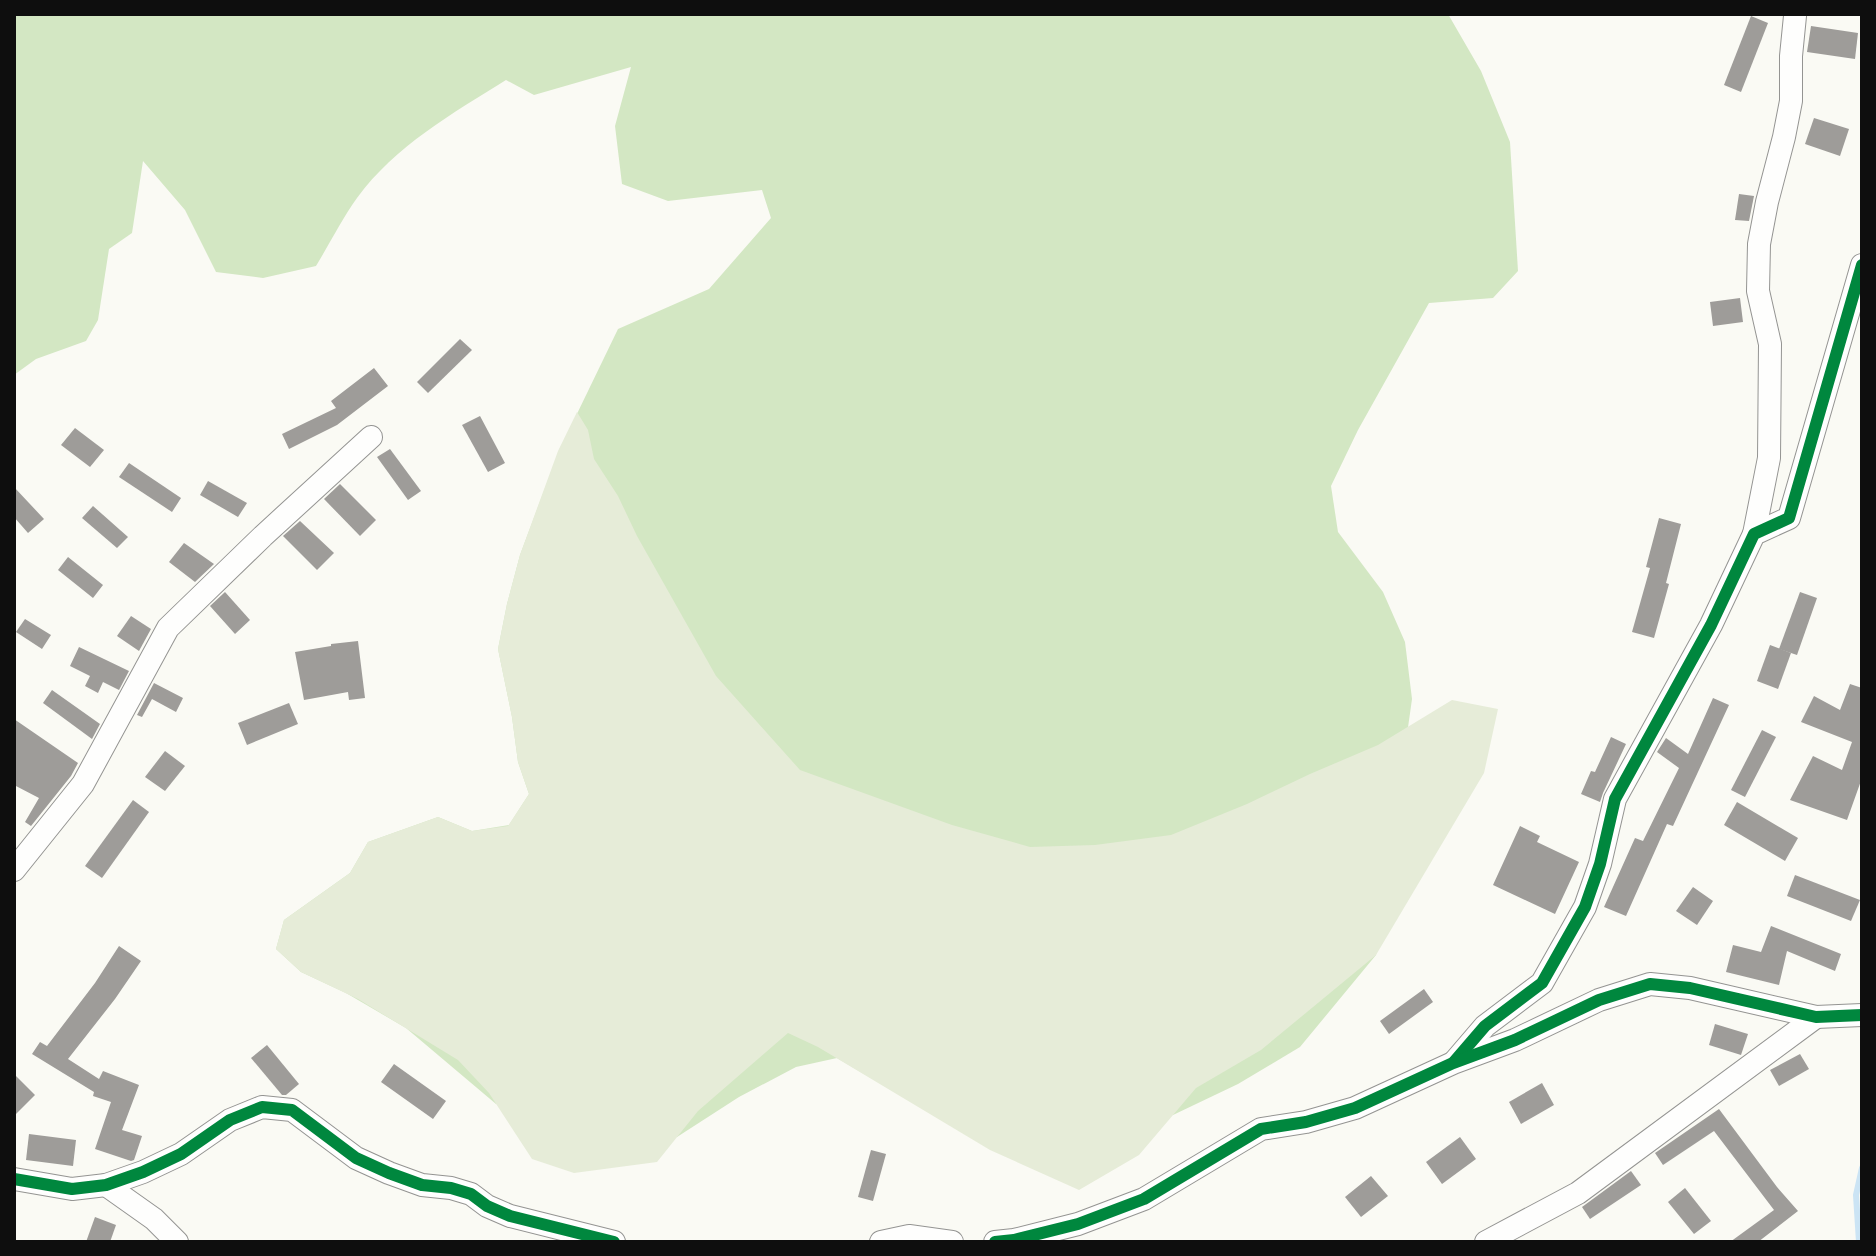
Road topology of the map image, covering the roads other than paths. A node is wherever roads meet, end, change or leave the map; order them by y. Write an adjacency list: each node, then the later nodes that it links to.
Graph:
1 (1795, 16): 4 (street)
2 (1862, 265): 4 (street)
3 (371, 437): 5 (street)
4 (1754, 534): 8 (street)
5 (14, 870)
6 (1862, 1015): 7 (street)
7 (1816, 1017): 8 (street); 16 (street)
8 (1453, 1063): 15 (street)
9 (14, 1179): 10 (street)
10 (106, 1185): 11 (street); 12 (street)
11 (177, 1242)
12 (614, 1242)
13 (881, 1242): 14 (street)
14 (952, 1242)
15 (995, 1242)
16 (1486, 1242)

